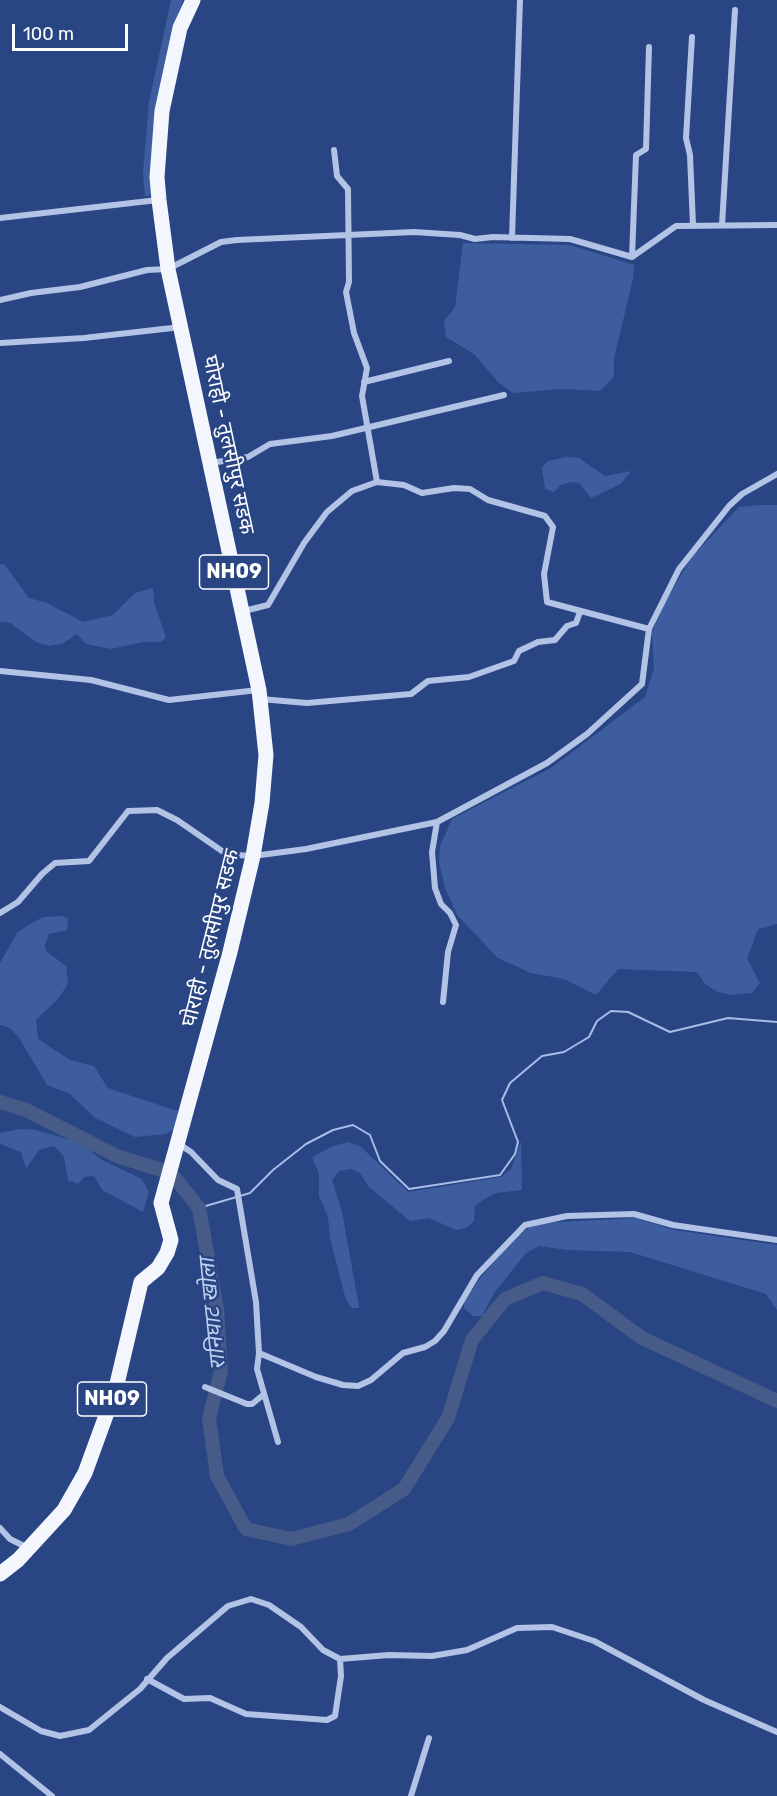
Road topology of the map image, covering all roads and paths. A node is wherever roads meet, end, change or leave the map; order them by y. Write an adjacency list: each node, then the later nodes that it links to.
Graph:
1 (193, 0): 7 (main road, घोराही - तुलसीपुर सडक / NH09)
2 (520, 0): 13 (street)
3 (735, 10): 10 (street)
4 (692, 37): 9 (street)
5 (649, 47): 14 (street)
6 (334, 150): 12 (street)
7 (159, 200): 8 (street); 15 (main road, घोराही - तुलसीपुर सडक / NH09)
8 (0, 218)
9 (693, 225): 10 (street); 14 (street)
10 (722, 225): 11 (street)
11 (777, 225)
12 (347, 233): 13 (street); 15 (street); 20 (street)
13 (512, 238): 14 (street)
14 (632, 257)
15 (168, 269): 16 (street); 17 (main road, घोराही - तुलसीपुर सडक / NH09)
16 (0, 300)
17 (181, 327): 18 (street); 23 (main road, घोराही - तुलसीपुर सडक / NH09)
18 (0, 342)
19 (449, 361): 20 (street)
20 (364, 382): 22 (street)
21 (504, 395): 22 (street)
22 (366, 426): 23 (street); 25 (street)
23 (210, 464): 26 (main road, घोराही - तुलसीपुर सडक / NH09)
24 (777, 474): 28 (street)
25 (377, 482): 26 (street); 27 (street)
26 (242, 612): 30 (main road, घोराही - तुलसीपुर सडक / NH09)
27 (580, 612): 28 (street); 30 (street)
28 (649, 629): 31 (street)
29 (0, 671): 30 (street)
30 (259, 694): 32 (main road, घोराही - तुलसीपुर सडक / NH09)
31 (437, 822): 32 (street); 34 (street)
32 (253, 856): 33 (street); 35 (main road, घोराही - तुलसीपुर सडक / NH09)
33 (0, 913)
34 (442, 1002)
35 (179, 1144): 37 (street); 42 (main road, NH09)
36 (777, 1240): 37 (street)
37 (260, 1353): 39 (street)
38 (205, 1387): 39 (street)
39 (263, 1395): 40 (street)
40 (278, 1442)
41 (0, 1528): 42 (street)
42 (28, 1549): 43 (main road, NH09)
43 (0, 1574)
44 (340, 1659): 45 (street); 45 (street); 47 (street)
45 (147, 1679): 46 (street)
46 (0, 1707)
47 (777, 1731)
48 (429, 1738): 51 (street)
49 (0, 1754): 50 (street)
50 (52, 1796)
51 (411, 1796)

